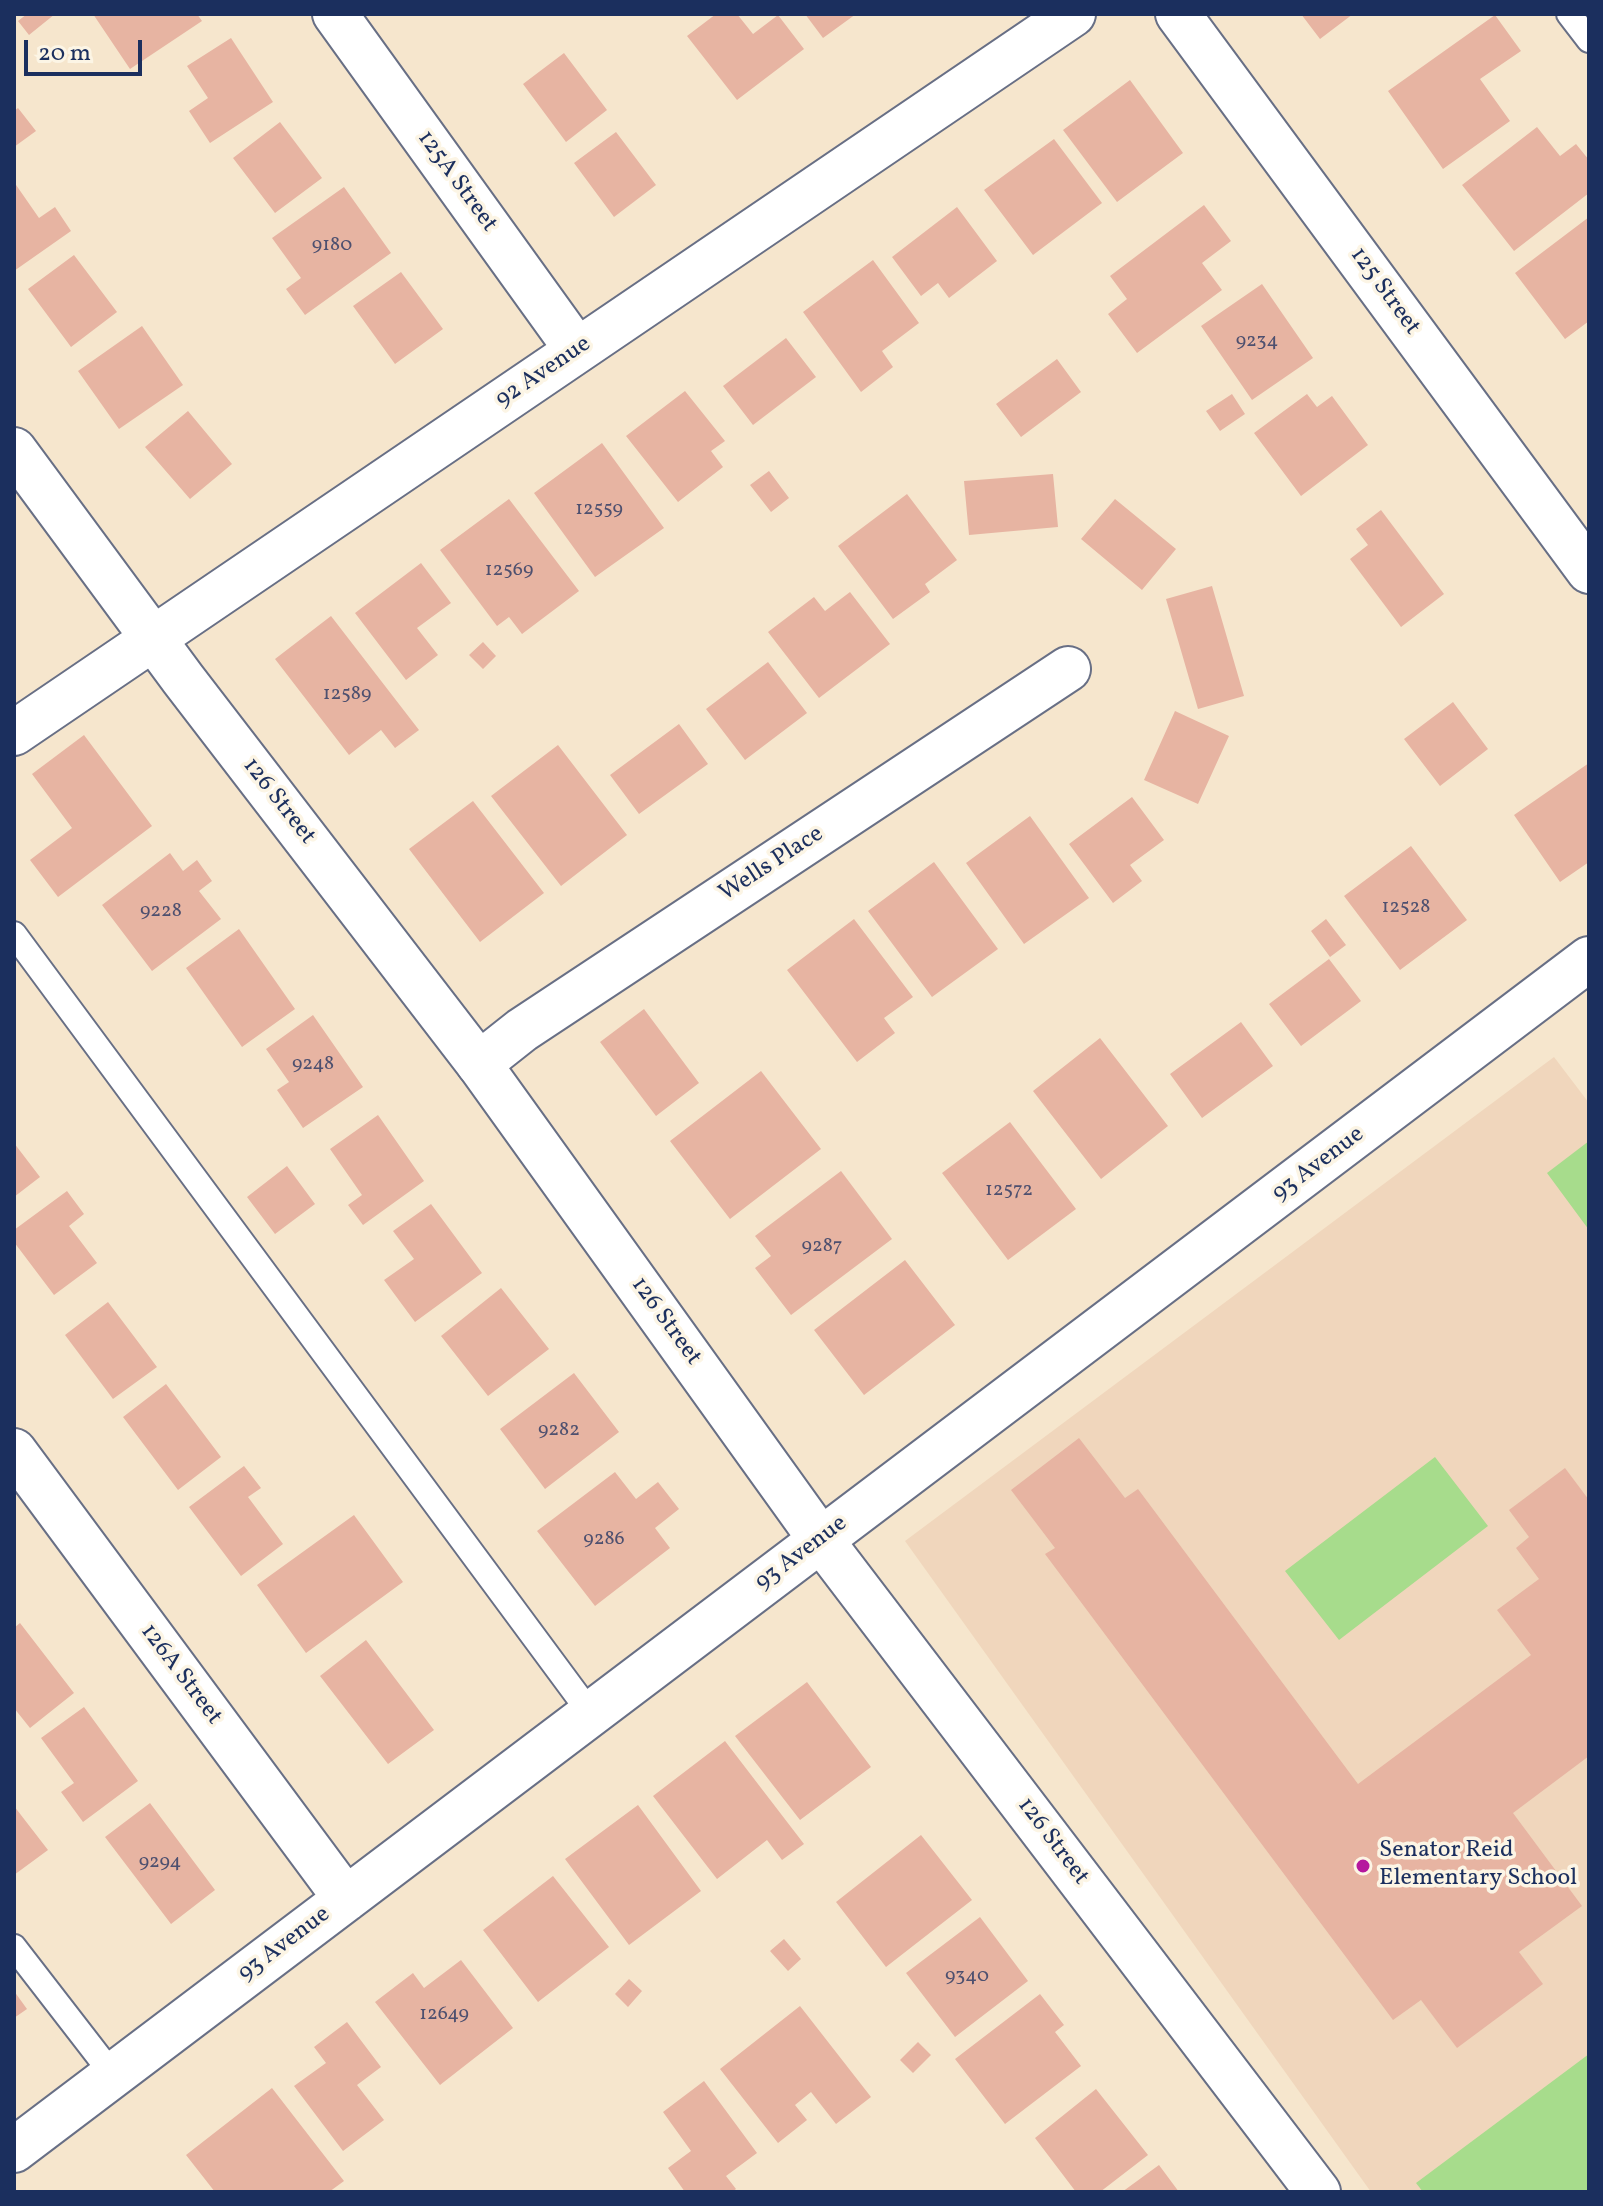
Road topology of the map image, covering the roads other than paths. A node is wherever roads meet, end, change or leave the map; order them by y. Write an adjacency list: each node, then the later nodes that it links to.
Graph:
1 (335, 14): 6 (street, 125A Street)
2 (1073, 14): 6 (street, 92 Avenue)
3 (1178, 14): 8 (street, 125 Street)
4 (1569, 14): 5 (lane)
5 (1589, 40)
6 (577, 350): 9 (street, 92 Avenue)
7 (14, 450): 9 (street, 126 Street)
8 (1589, 571)
9 (154, 638): 11 (street, 92 Avenue); 14 (street, 126 Street)
10 (1068, 669): 14 (street, Wells Place)
11 (14, 733)
12 (14, 934): 17 (lane)
13 (1589, 959): 16 (street, 93 Avenue)
14 (479, 1064): 16 (street, 126 Street)
15 (14, 1451): 18 (street, 126A Street)
16 (821, 1540): 17 (street, 93 Avenue); 22 (street, 126 Street)
17 (591, 1714): 18 (street, 93 Avenue)
18 (346, 1899): 20 (street, 93 Avenue)
19 (14, 1947): 20 (lane)
20 (113, 2075): 21 (street, 93 Avenue)
21 (14, 2150)
22 (1318, 2192)

